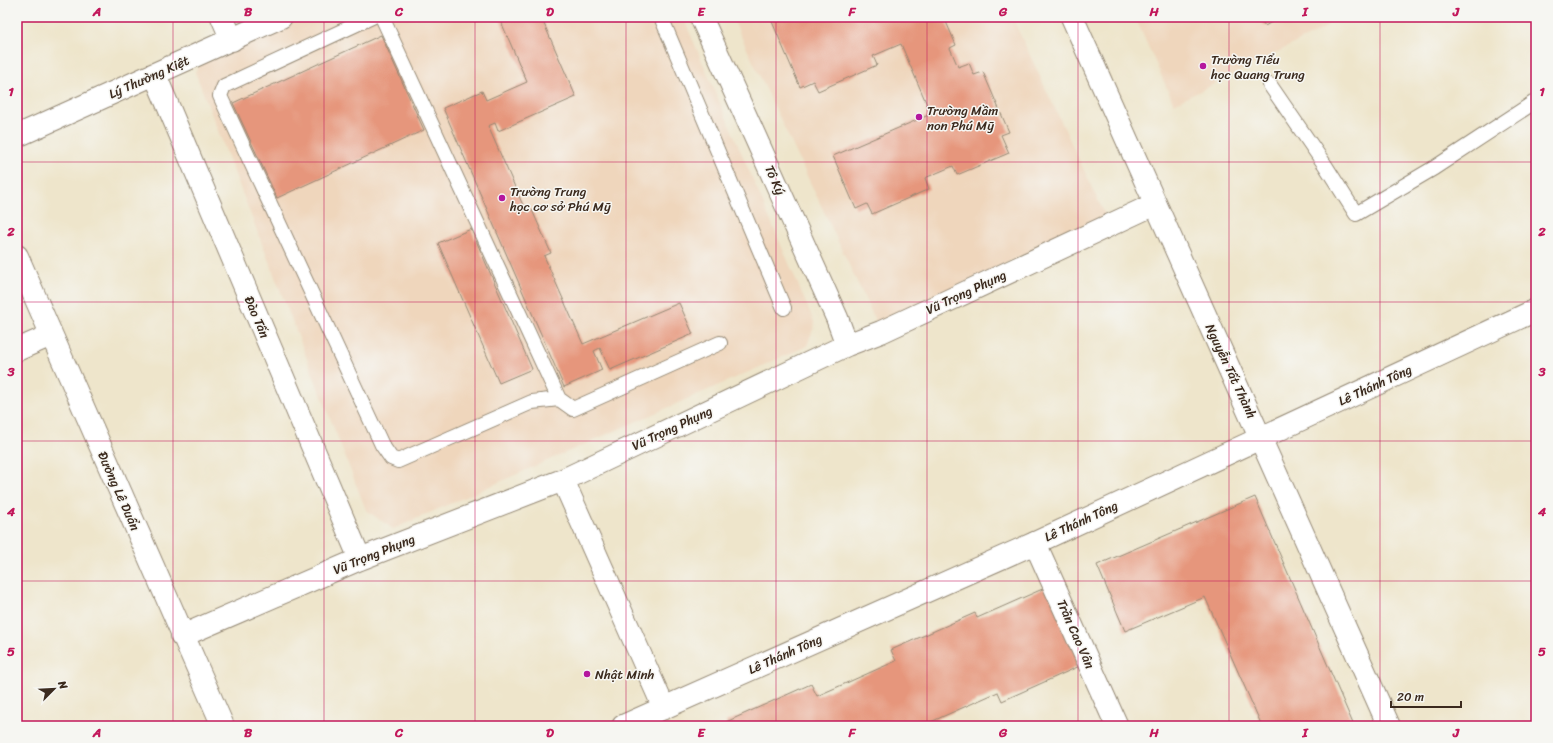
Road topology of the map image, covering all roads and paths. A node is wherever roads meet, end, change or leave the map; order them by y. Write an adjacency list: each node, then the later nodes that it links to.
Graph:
1 (222, 17): 8 (street)
2 (281, 17): 8 (street, Lý Thường Kiệt)
3 (372, 17): 21 (lane)
4 (382, 17): 21 (lane)
5 (660, 17): 15 (lane)
6 (701, 17): 19 (street, Tô Ký)
7 (1072, 17): 13 (street, Nguyễn Tất Thành)
8 (232, 40): 9 (street, Lý Thường Kiệt)
9 (154, 75): 12 (street, Lý Thường Kiệt); 25 (street, Đào Tấn)
10 (1270, 85): 11 (lane)
11 (1536, 101)
12 (17, 136)
13 (1155, 204): 19 (street, Vũ Trọng Phụng); 22 (street, Nguyễn Tất Thành)
14 (17, 256): 17 (street, Đường Lê Duẩn)
15 (784, 308)
16 (1536, 310): 22 (street, Lê Thánh Tông)
17 (51, 335): 20 (street); 26 (street, Đường Lê Duẩn)
18 (720, 343): 21 (lane)
19 (847, 345): 23 (street, Vũ Trọng Phụng)
20 (17, 350)
21 (559, 399)
22 (1261, 437): 24 (street, Lê Thánh Tông); 31 (street, Nguyễn Tất Thành)
23 (563, 480): 25 (street, Vũ Trọng Phụng); 27 (street)
24 (1035, 543): 27 (street, Lê Thánh Tông); 30 (street, Trần Cao Vân)
25 (360, 559): 26 (street, Vũ Trọng Phụng)
26 (182, 636): 28 (street, Đường Lê Duẩn)
27 (664, 708): 29 (street, Lê Thánh Tông)
28 (222, 726)
29 (623, 726)
30 (1117, 726)
31 (1389, 726)

